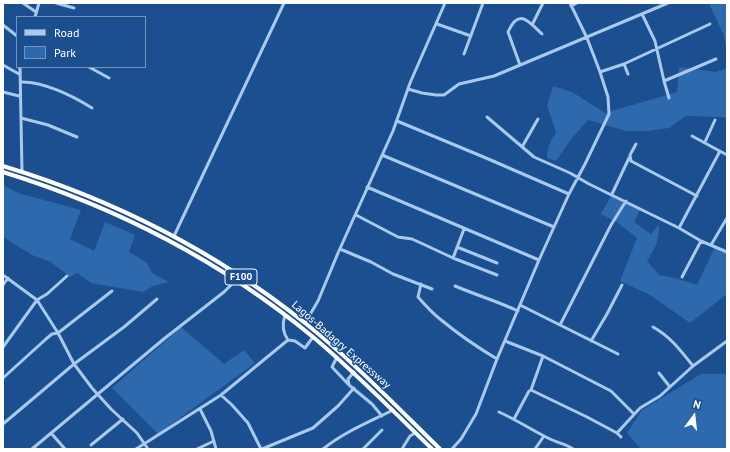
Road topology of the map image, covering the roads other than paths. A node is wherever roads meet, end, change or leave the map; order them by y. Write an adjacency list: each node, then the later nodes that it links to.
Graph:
1 (23, 3): 14 (street)
2 (40, 3): 14 (street)
3 (56, 3): 12 (street)
4 (284, 3): 72 (street)
5 (445, 3): 17 (street)
6 (483, 3): 23 (street)
7 (543, 3): 20 (street)
8 (577, 3): 11 (street)
9 (655, 3): 13 (street)
10 (668, 3): 13 (street)
11 (570, 4): 24 (street)
12 (74, 8)
13 (657, 8): 15 (street)
14 (36, 12): 16 (street)
15 (642, 14): 24 (street); 25 (street)
16 (35, 16)
17 (437, 24): 23 (street); 39 (street)
18 (710, 24): 25 (street)
19 (3, 25): 22 (street)
20 (532, 25): 21 (street); 30 (street)
21 (542, 34)
22 (16, 35)
23 (471, 36): 26 (street)
24 (587, 38): 30 (street); 33 (street)
25 (658, 49): 28 (street); 38 (street)
26 (464, 54)
27 (716, 58): 38 (street)
28 (624, 64): 33 (street); 35 (street)
29 (3, 65): 34 (street)
30 (520, 65): 39 (street)
31 (20, 68): 34 (street)
32 (91, 68): 36 (street)
33 (600, 72): 61 (street)
34 (19, 74): 37 (street)
35 (628, 74)
36 (109, 78)
37 (20, 82): 41 (street); 43 (street)
38 (664, 82): 42 (street)
39 (408, 89): 48 (street)
40 (3, 92): 41 (street)
41 (19, 96): 45 (street)
42 (668, 98)
43 (92, 108)
44 (487, 117): 53 (street)
45 (20, 118): 50 (street); 60 (street)
46 (538, 119): 53 (street)
47 (715, 120): 51 (street)
48 (397, 121): 56 (street); 63 (street)
49 (692, 136): 51 (street)
50 (77, 137)
51 (705, 142): 54 (street)
52 (636, 144): 57 (street)
53 (522, 147): 61 (street)
54 (720, 152): 55 (street); 65 (street)
55 (727, 155)
56 (382, 156): 62 (street); 69 (street)
57 (630, 158): 64 (street); 65 (street)
58 (3, 166): 60 (highway, Lagos-Badagry Expressway / F100)
59 (3, 172): 86 (highway, Lagos-Badagry Expressway / F100)
60 (22, 172): 72 (highway, Lagos-Badagry Expressway / F100)
61 (578, 177): 63 (street); 64 (street)
62 (368, 187): 67 (street); 71 (street)
63 (569, 194): 69 (street)
64 (612, 194): 66 (street)
65 (696, 196): 70 (street)
66 (626, 201): 70 (street); 99 (street)
67 (356, 215): 76 (street); 78 (street)
68 (727, 218): 74 (street)
69 (554, 227): 79 (street)
70 (679, 228): 73 (street)
71 (464, 229): 75 (street); 79 (street)
72 (174, 236): 98 (highway, Lagos-Badagry Expressway / F100)
73 (701, 241): 74 (street); 84 (street)
74 (711, 246): 77 (street)
75 (457, 247): 78 (street); 80 (street)
76 (340, 249): 87 (street); 98 (street)
77 (727, 252)
78 (453, 258): 82 (street)
79 (539, 260): 95 (street)
80 (497, 263)
81 (3, 275): 85 (street)
82 (497, 275)
83 (67, 276): 94 (street)
84 (682, 277)
85 (8, 278): 88 (street); 94 (street)
86 (236, 280): 97 (highway, Lagos-Badagry Expressway / F100); 121 (street)
87 (421, 284): 91 (street); 111 (street)
88 (3, 285)
89 (622, 285): 106 (street)
90 (455, 286): 96 (street)
91 (432, 289)
92 (112, 291): 101 (street)
93 (157, 299): 112 (street)
94 (37, 300): 101 (street); 107 (street)
95 (520, 305): 96 (street); 99 (street)
96 (518, 310): 105 (street)
97 (285, 315): 102 (highway, Lagos-Badagry Expressway / F100); 103 (street)
98 (305, 323): 151 (highway, Lagos-Badagry Expressway / F100)
99 (560, 325): 106 (street)
100 (653, 327): 113 (street)
101 (58, 333): 112 (street); 116 (street)
102 (313, 337): 103 (street); 110 (highway, Lagos-Badagry Expressway / F100)
103 (288, 340): 122 (street)
104 (727, 340): 113 (street)
105 (505, 341): 109 (street); 111 (street)
106 (591, 341): 108 (street)
107 (3, 347)
108 (618, 354)
109 (543, 356): 120 (street); 126 (street)
110 (337, 357): 114 (highway, Lagos-Badagry Expressway / F100); 117 (street)
111 (497, 359): 152 (street)
112 (74, 364): 121 (street); 130 (street)
113 (693, 366): 118 (street)
114 (354, 372): 117 (street); 124 (highway, Lagos-Badagry Expressway / F100)
115 (659, 373): 118 (street)
116 (3, 378)
117 (349, 385): 119 (street)
118 (670, 387): 126 (street)
119 (354, 388): 127 (street); 146 (street)
120 (531, 390): 129 (street); 134 (street)
121 (98, 394): 128 (street); 132 (street)
122 (221, 395): 123 (street); 146 (street)
123 (200, 409): 137 (street); 138 (street)
124 (393, 410): 127 (street); 133 (highway, Lagos-Badagry Expressway / F100)
125 (500, 412): 129 (street)
126 (634, 414): 134 (street)
127 (382, 416): 147 (street)
128 (123, 419): 138 (street); 139 (street)
129 (514, 419): 135 (street)
130 (3, 424)
131 (382, 430): 148 (street)
132 (51, 433): 140 (street); 141 (street)
133 (415, 433): 149 (street); 150 (highway, Lagos-Badagry Expressway / F100)
134 (617, 433): 136 (street)
135 (544, 436): 153 (street); 154 (street)
136 (621, 437)
137 (214, 441): 144 (street); 145 (street)
138 (145, 444): 142 (street); 143 (street)
139 (91, 445)
140 (32, 449)
141 (66, 449)
142 (136, 449)
143 (148, 449)
144 (197, 449)
145 (216, 449)
146 (262, 449)
147 (323, 449)
148 (363, 449)
149 (402, 449)
150 (432, 449)
151 (440, 449)
152 (452, 449)
153 (535, 449)
154 (573, 449)

